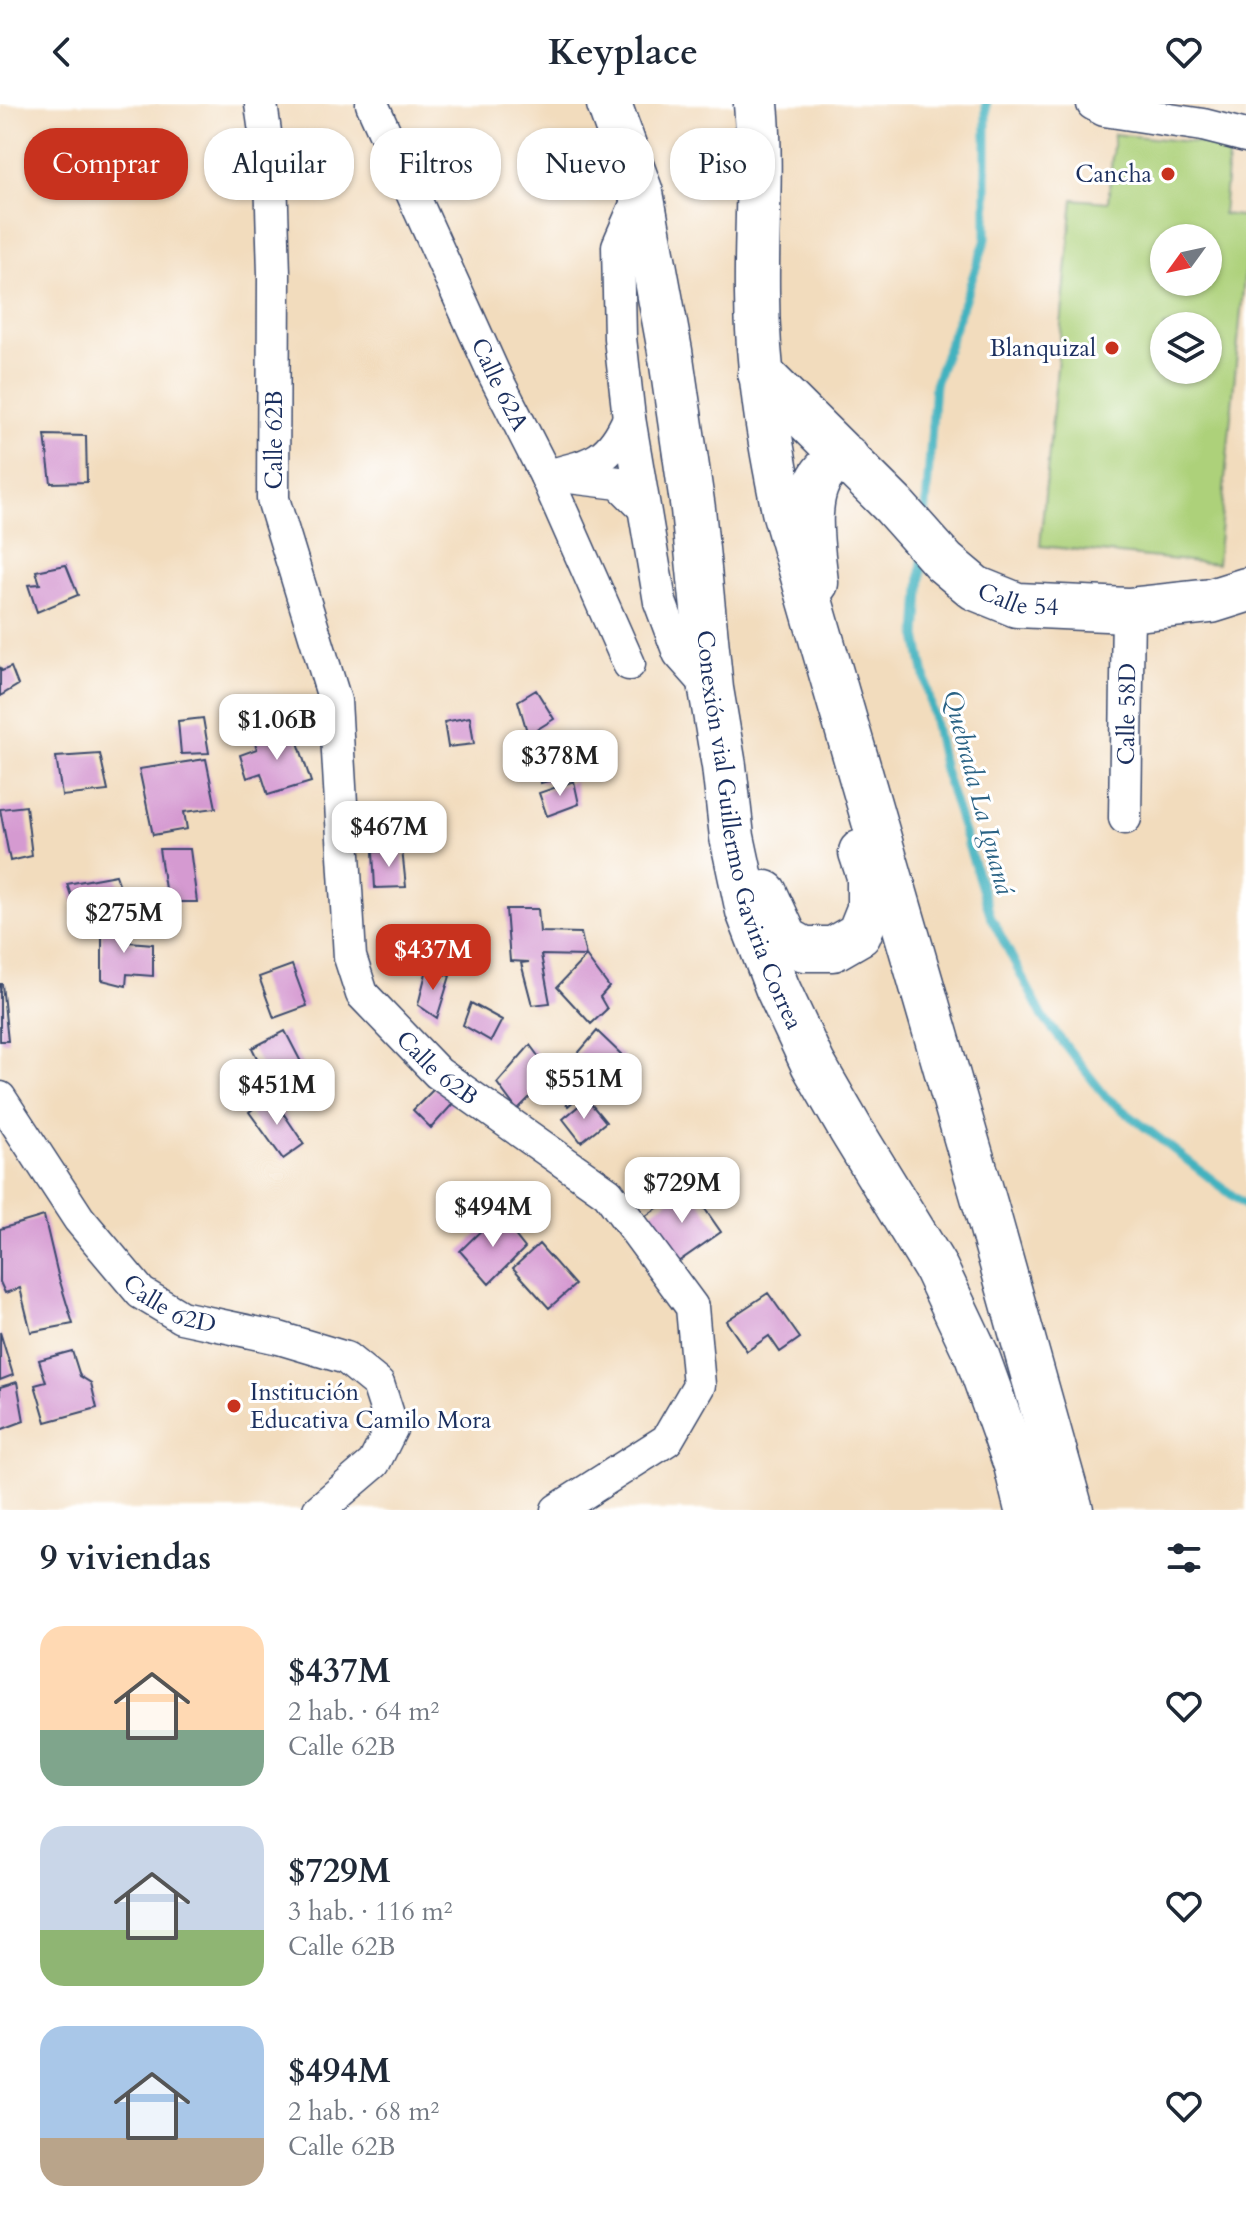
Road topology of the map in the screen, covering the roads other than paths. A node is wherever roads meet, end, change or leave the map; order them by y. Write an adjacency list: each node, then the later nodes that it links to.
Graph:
1 (261, 104): 25 (street, Calle 62B)
2 (372, 104): 13 (street, Calle 62A)
3 (609, 104): 6 (main road, Conexión vial Guillermo Gaviria Correa)
4 (756, 104): 10 (main road)
5 (1098, 107): 7 (street)
6 (618, 128)
7 (1246, 136)
8 (638, 200): 11 (street)
9 (642, 200): 19 (main road, Conexión vial Guillermo Gaviria Correa)
10 (760, 373): 12 (main road, Calle 54); 17 (main road)
11 (629, 418): 13 (street); 14 (street)
12 (846, 457): 16 (main road, Calle 54); 17 (main road)
13 (546, 476): 14 (street); 18 (street, Calle 62A)
14 (642, 506): 19 (street)
15 (1241, 600): 16 (main road, Calle 54)
16 (1128, 610): 22 (street, Calle 58D)
17 (823, 646): 20 (main road)
18 (629, 664)
19 (711, 689): 21 (main road, Conexión vial Guillermo Gaviria Correa)
20 (846, 725): 21 (main road); 27 (main road)
21 (724, 766): 26 (main road, Conexión vial Guillermo Gaviria Correa)
22 (1125, 818)
23 (0, 1098): 24 (street, Calle 62D)
24 (319, 1510)
25 (557, 1510)
26 (1027, 1510)
27 (1071, 1510)

